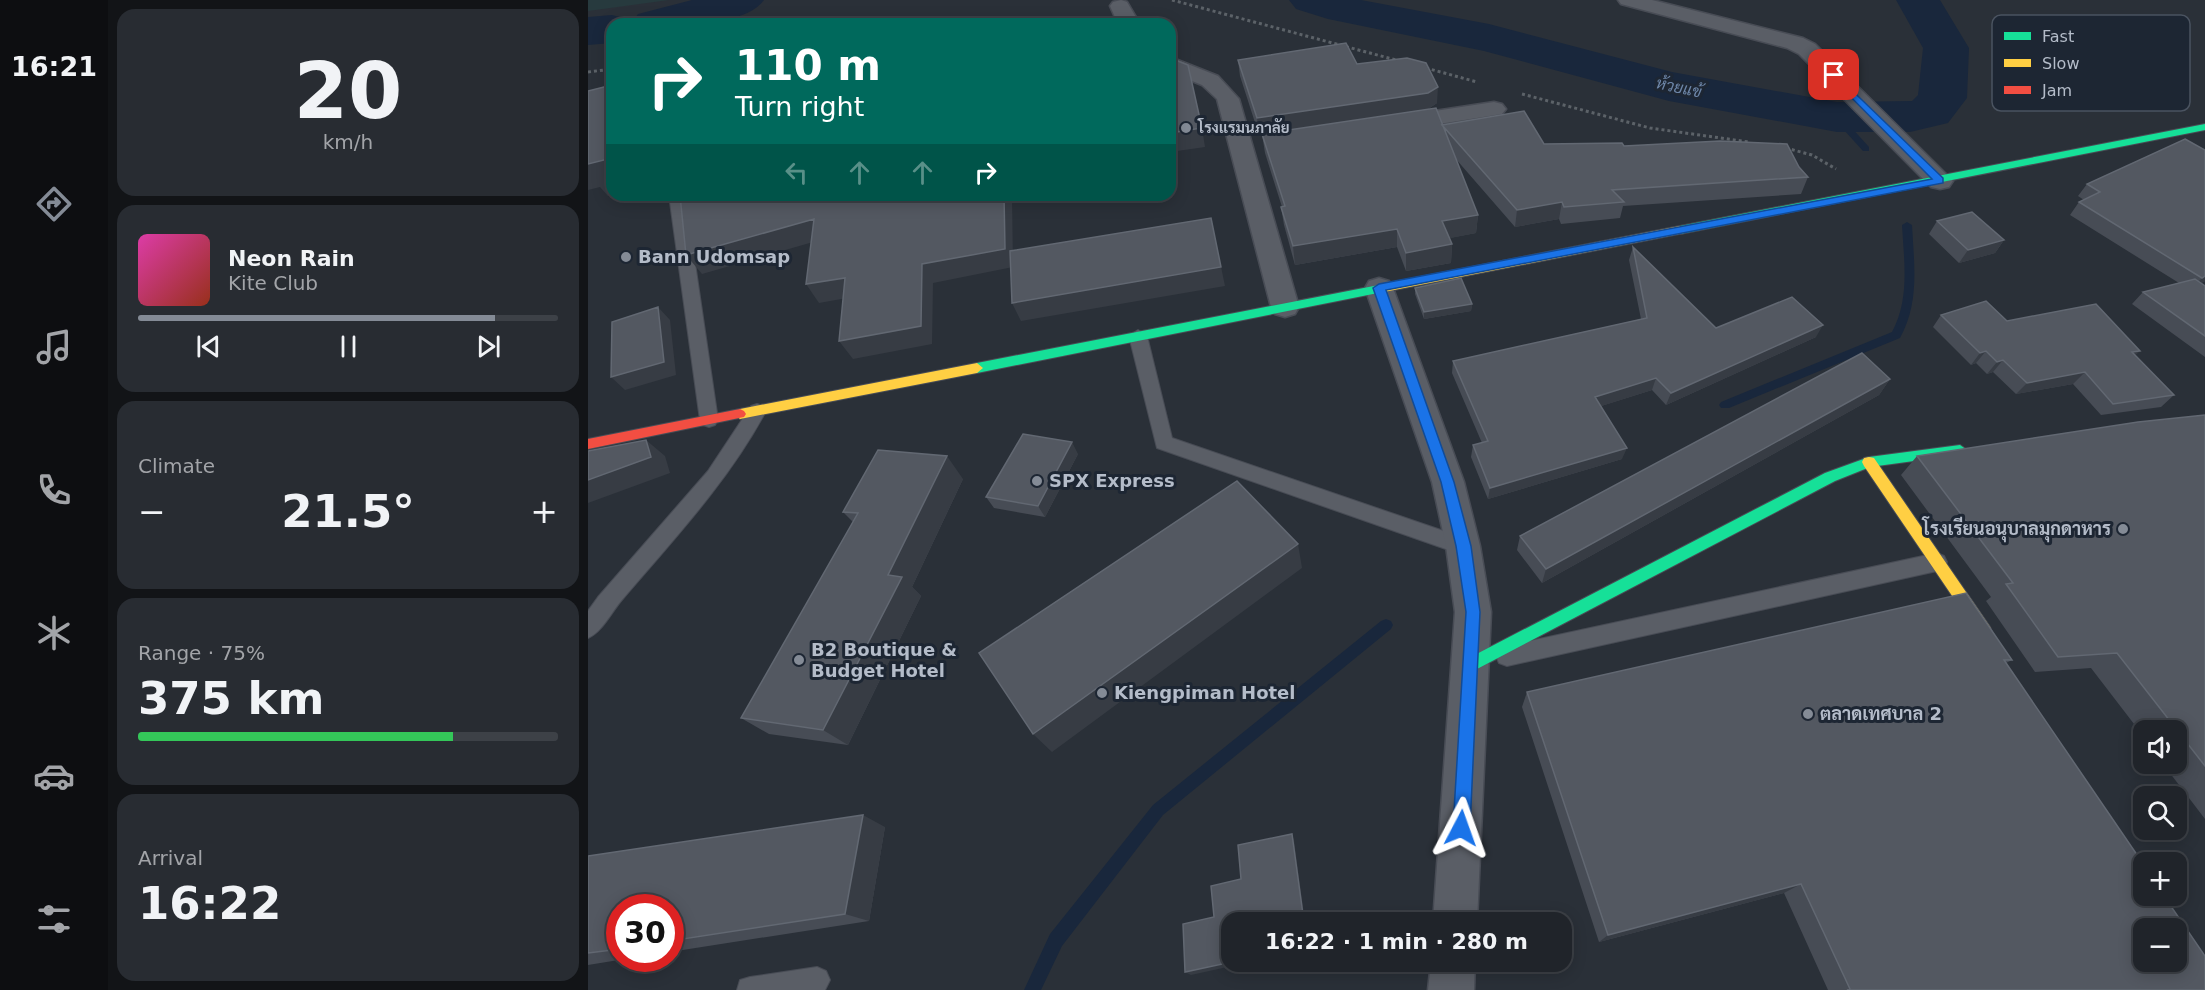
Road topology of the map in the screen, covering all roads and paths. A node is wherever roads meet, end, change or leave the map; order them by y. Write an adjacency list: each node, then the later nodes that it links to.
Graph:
1 (1172, 0): 3 (path)
2 (1628, 0): 17 (street)
3 (1403, 62)
4 (1176, 66): 21 (street)
5 (1426, 68): 8 (path)
6 (606, 70): 7 (path)
7 (588, 72)
8 (1483, 84)
9 (1517, 93): 14 (path)
10 (1494, 109): 12 (street)
11 (2205, 127): 13 (street)
12 (1368, 128)
13 (2173, 134): 16 (street); 17 (street)
14 (1749, 142)
15 (1782, 147): 18 (path)
16 (2205, 151)
17 (1940, 181): 18 (street)
18 (1867, 194): 20 (street)
19 (678, 201): 24 (lane)
20 (1379, 288): 21 (street); 28 (street)
21 (1285, 307): 22 (street)
22 (1138, 336): 23 (street); 28 (lane)
23 (757, 411): 24 (street); 30 (lane)
24 (709, 420): 25 (street)
25 (588, 444)
26 (1974, 448): 27 (street)
27 (1869, 462): 29 (street); 32 (street)
28 (1464, 546): 32 (street)
29 (1937, 562): 31 (street); 32 (lane)
30 (588, 628)
31 (1990, 641)
32 (1472, 664): 33 (street)
33 (1456, 912)
34 (1452, 972): 37 (street)
35 (817, 980): 36 (lane)
36 (750, 990)
37 (1451, 990)

